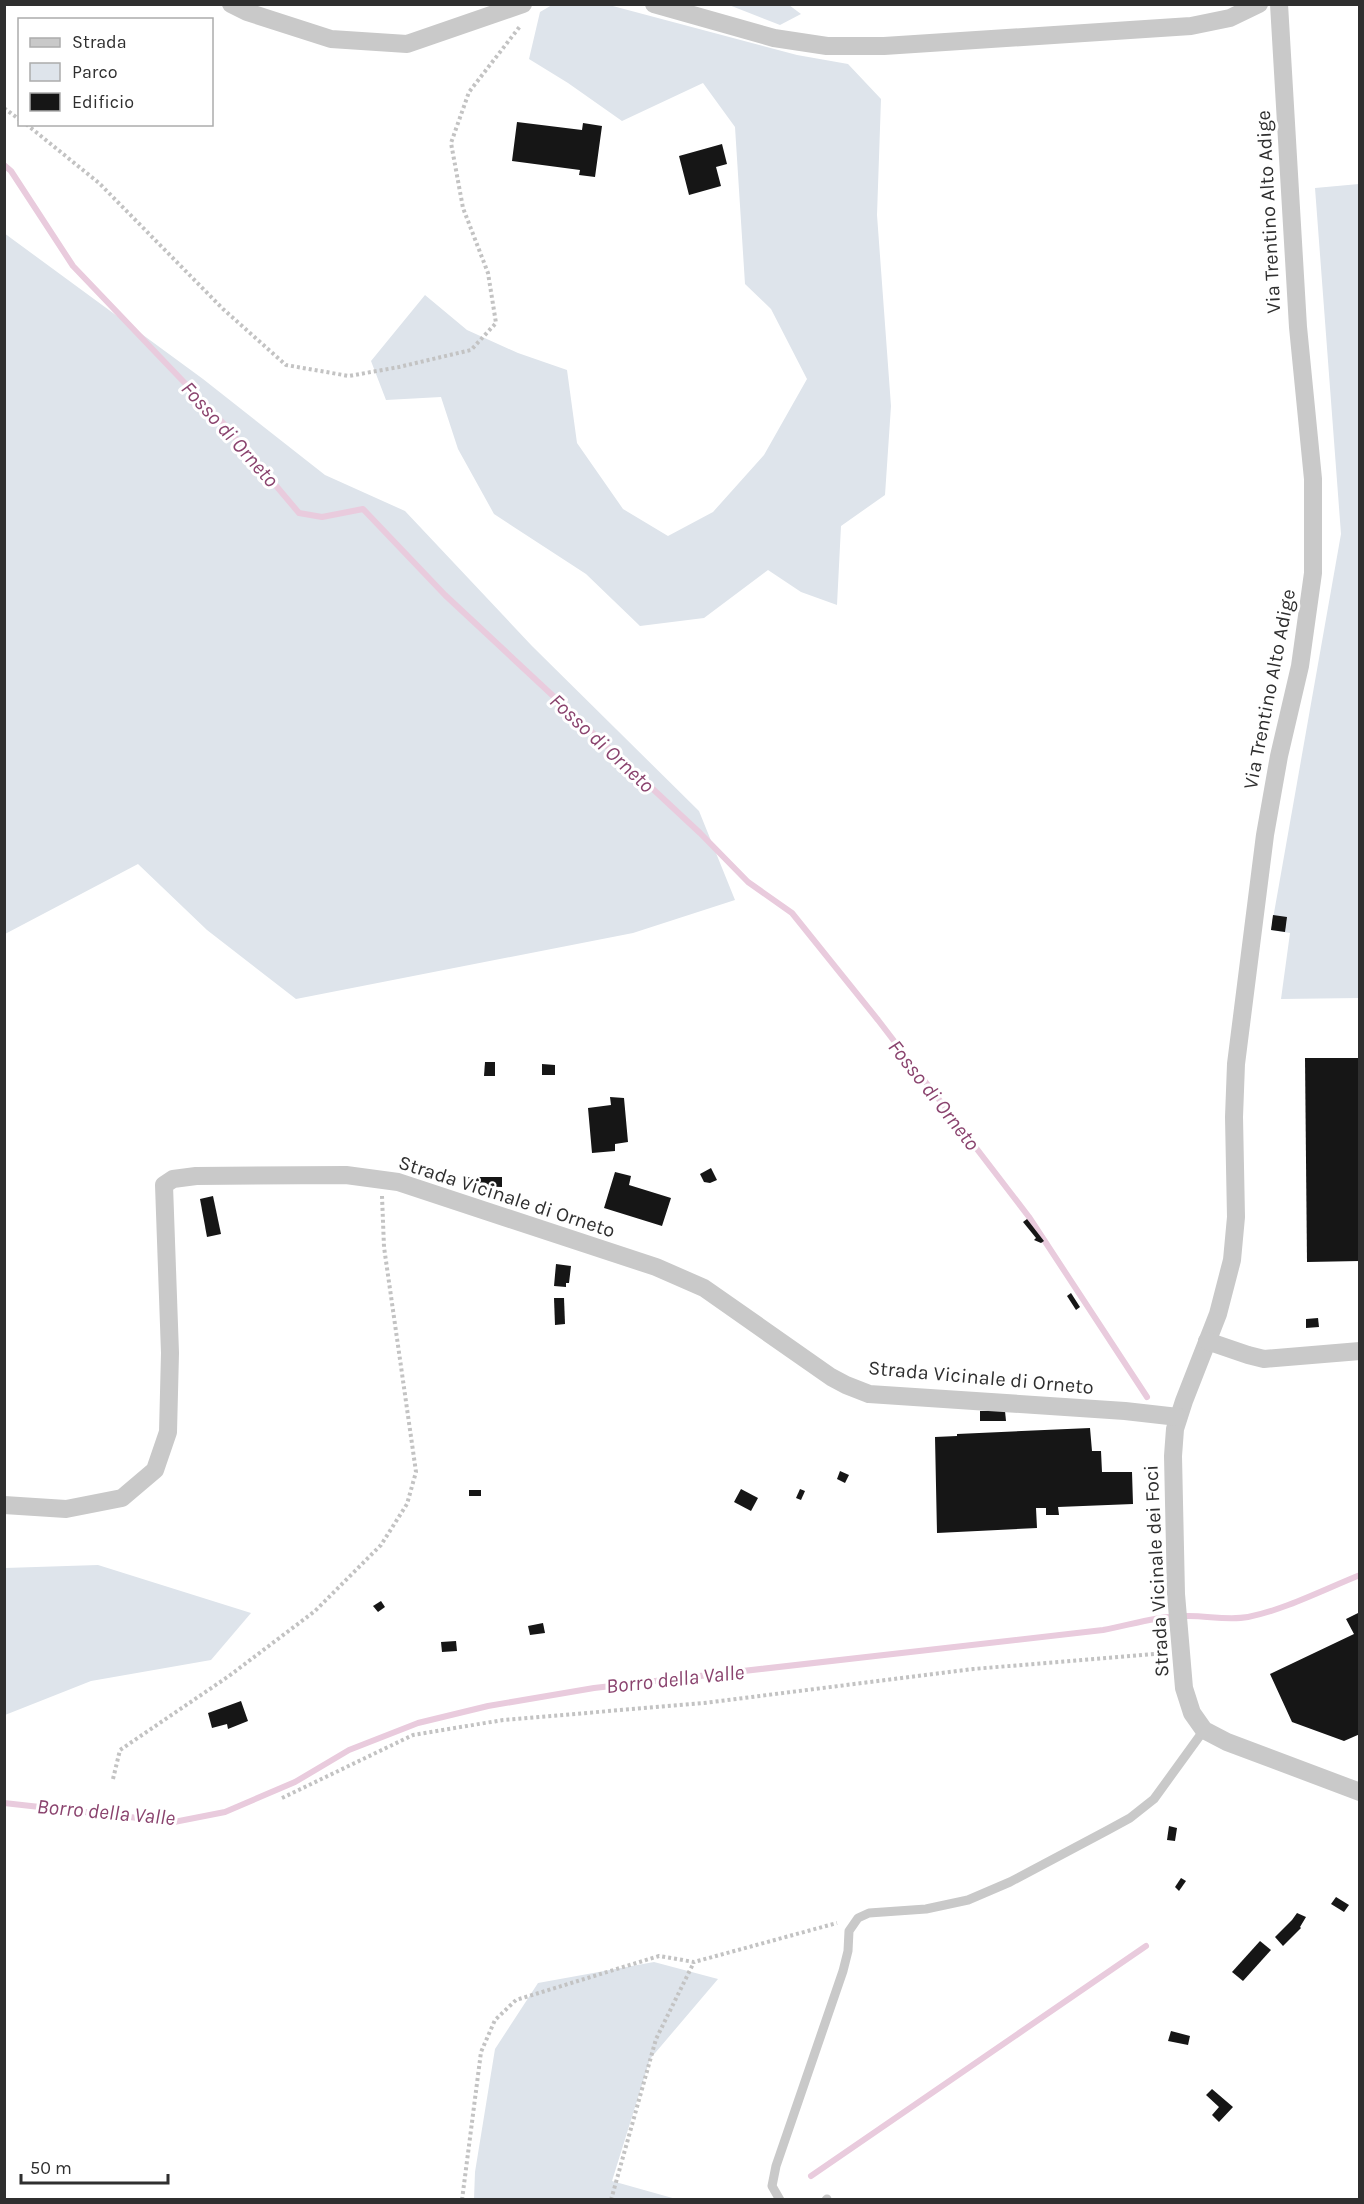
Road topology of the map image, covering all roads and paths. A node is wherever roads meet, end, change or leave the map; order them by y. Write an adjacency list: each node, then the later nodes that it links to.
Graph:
1 (231, 4): 5 (street)
2 (654, 4): 3 (street)
3 (1259, 4)
4 (1279, 4): 10 (street, Via Trentino Alto Adige)
5 (526, 10): 8 (path)
6 (4, 108): 7 (path)
7 (18, 118)
8 (28, 126)
9 (382, 1180): 12 (street, Strada Vicinale di Orneto); 13 (street, Strada Vicinale di Orneto); 16 (path)
10 (1207, 1341): 11 (street); 12 (street, Via Trentino Alto Adige)
11 (1359, 1351)
12 (1178, 1417): 14 (street, Strada Vicinale dei Foci)
13 (4, 1504)
14 (1180, 1652): 15 (street, Strada Vicinale dei Foci); 18 (path)
15 (1204, 1730): 17 (street); 19 (lane)
16 (113, 1779)
17 (1359, 1792)
18 (282, 1798)
19 (858, 1918): 20 (path); 23 (lane)
20 (694, 1962): 21 (path); 22 (path)
21 (462, 2199)
22 (610, 2199)
23 (780, 2199)

